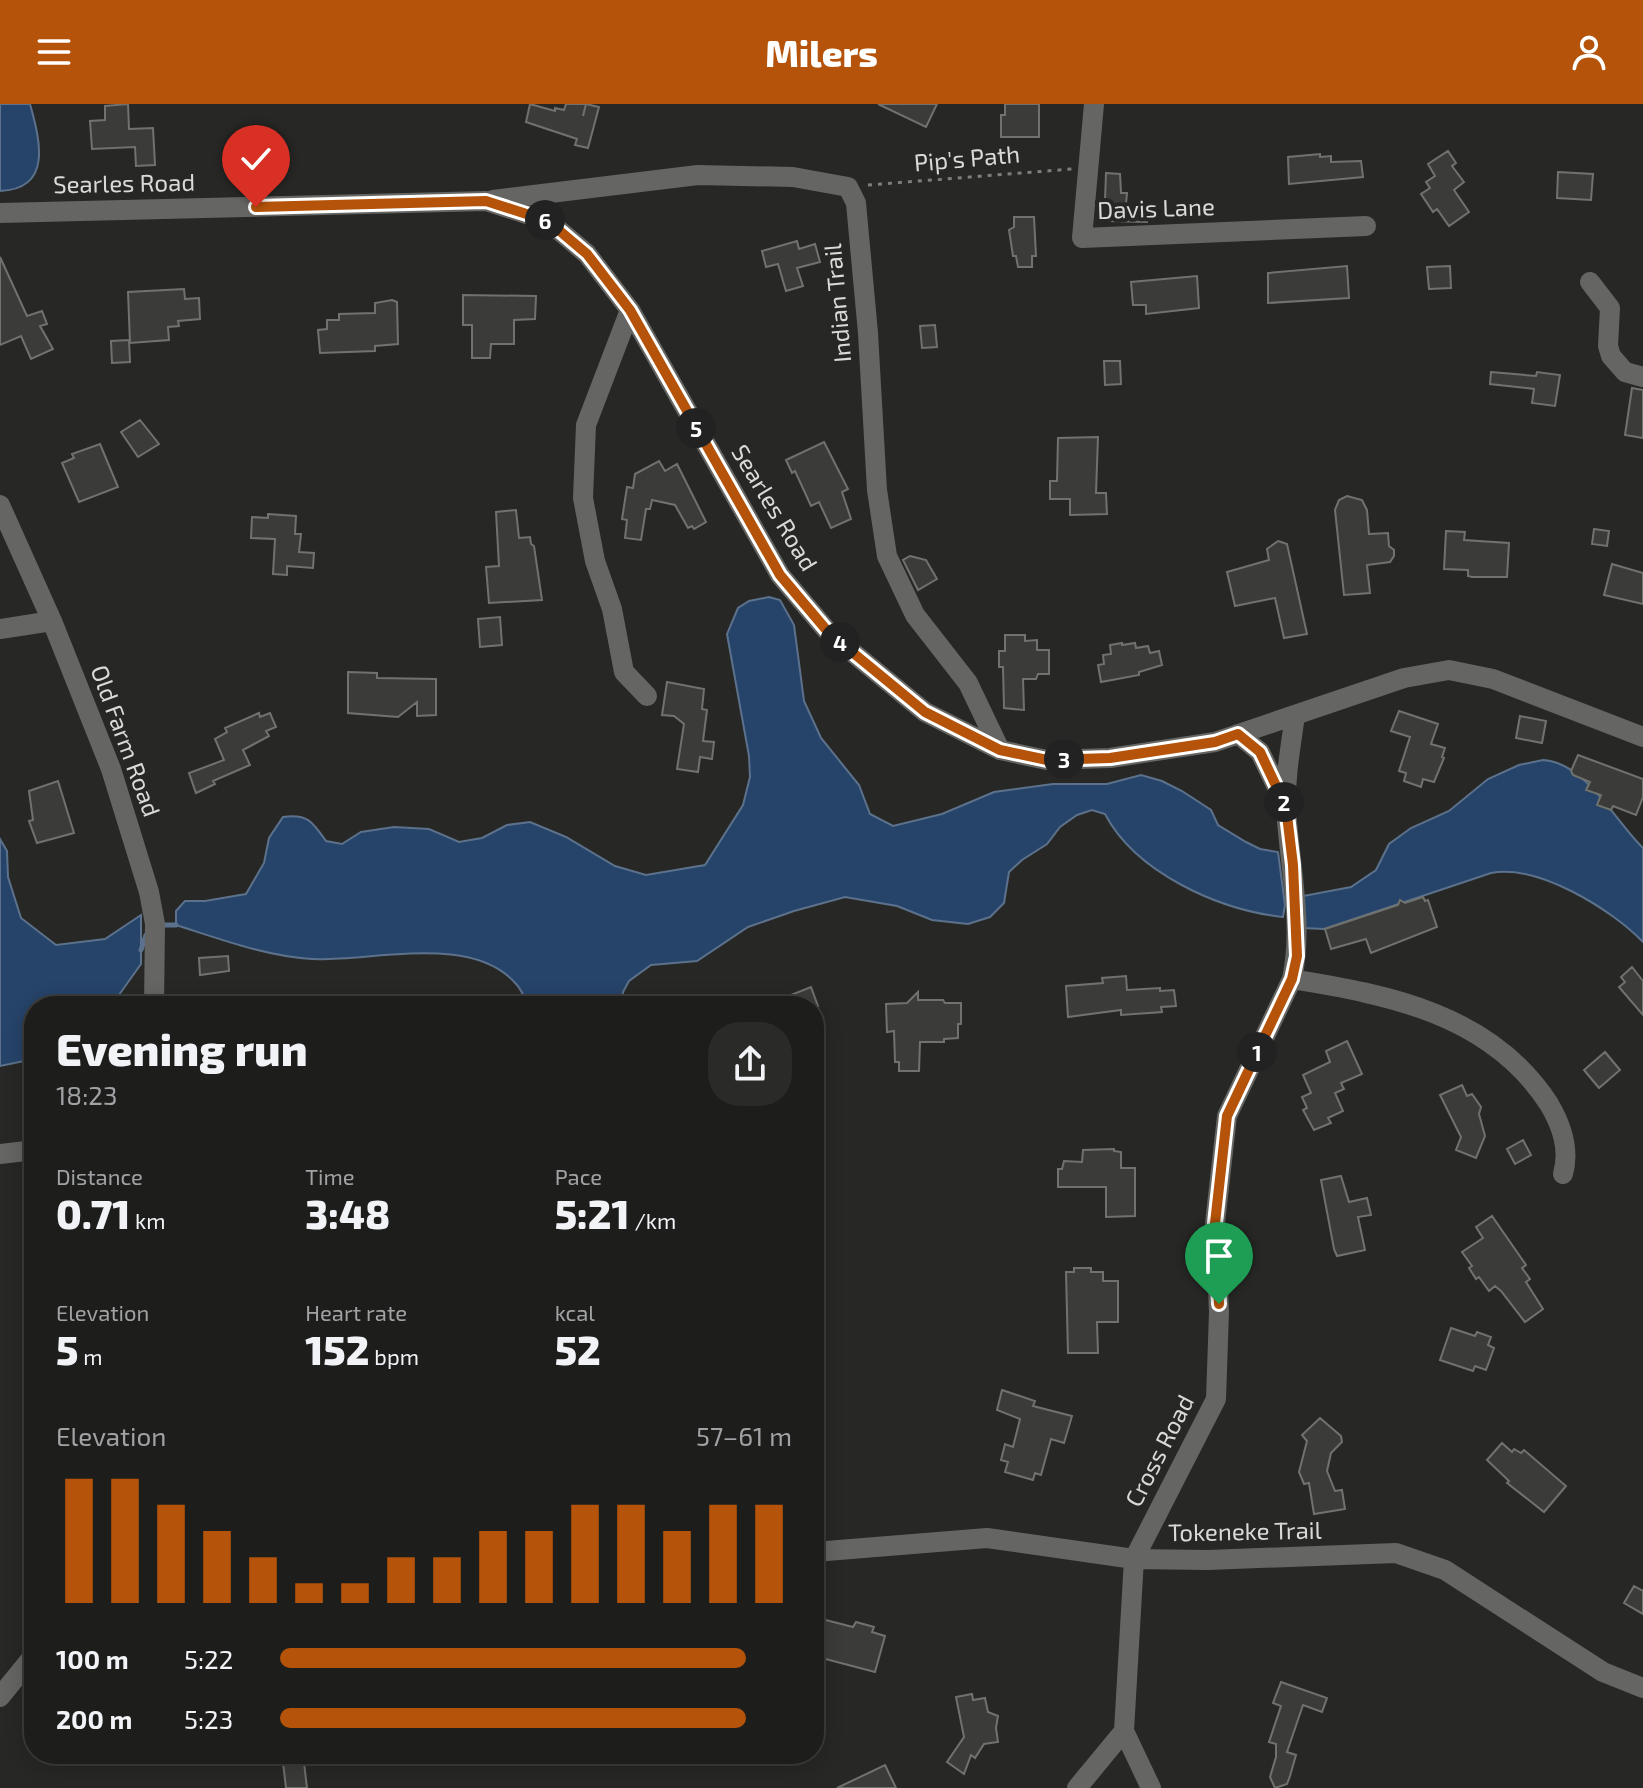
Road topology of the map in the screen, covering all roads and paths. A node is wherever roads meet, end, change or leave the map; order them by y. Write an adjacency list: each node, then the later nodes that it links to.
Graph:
1 (1094, 104): 2 (street, Davis Lane)
2 (1088, 167): 3 (path, Pip's Path); 6 (street, Davis Lane)
3 (848, 187): 4 (street); 17 (street, Indian Trail)
4 (486, 201): 5 (street, Searles Road); 8 (street, Searles Road)
5 (0, 213)
6 (1366, 226)
7 (1590, 282): 9 (street)
8 (630, 310): 13 (street); 17 (street, Searles Road)
9 (1643, 377)
10 (0, 505): 11 (street, Old Farm Road)
11 (52, 621): 12 (street); 20 (street, Old Farm Road)
12 (0, 629)
13 (647, 696)
14 (1295, 715): 15 (street, Searles Road); 16 (street, Searles Road); 18 (street, Cross Road)
15 (1238, 734): 17 (street, Searles Road); 18 (street, Cross Road)
16 (1643, 737)
17 (1000, 750)
18 (1286, 807): 19 (street, Cross Road)
19 (1292, 979): 23 (street); 25 (street, Cross Road)
20 (154, 996)
21 (24, 1151): 22 (street)
22 (0, 1154)
23 (1563, 1174)
24 (824, 1551): 25 (street, Tokeneke Trail)
25 (1134, 1559): 27 (street, Tokeneke Trail); 29 (street, Cross Road)
26 (24, 1667): 28 (street)
27 (1643, 1688)
28 (0, 1697)
29 (1124, 1731): 30 (street); 31 (street, Cross Road)
30 (1077, 1788)
31 (1151, 1788)

